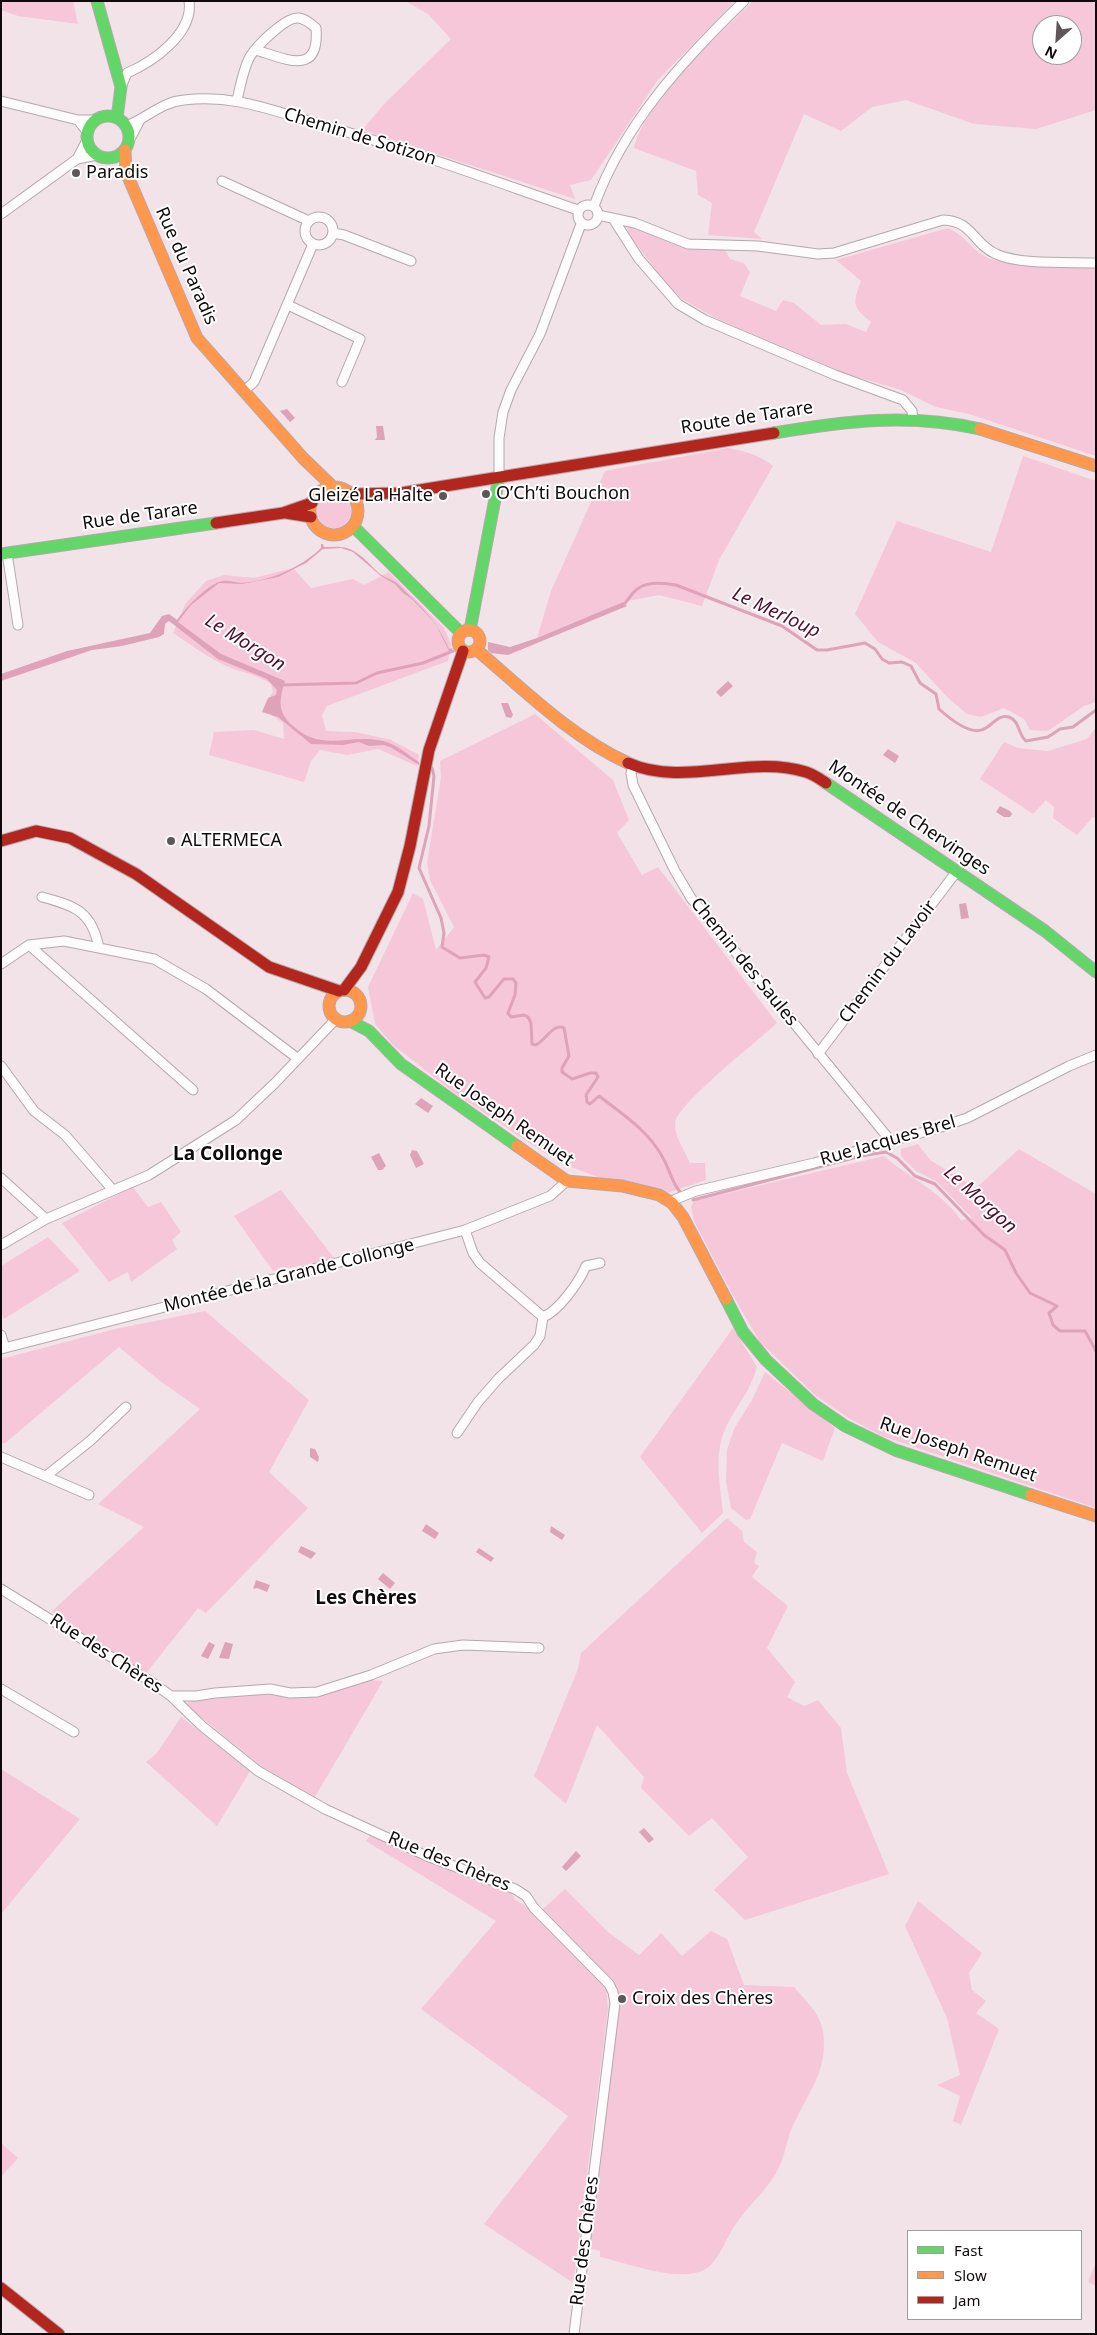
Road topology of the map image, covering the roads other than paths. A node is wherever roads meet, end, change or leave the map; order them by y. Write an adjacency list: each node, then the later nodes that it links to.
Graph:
1 (97, 1): 5 (street)
2 (189, 1): 5 (street)
3 (744, 1): 18 (street)
4 (256, 50): 4 (street); 6 (street)
5 (121, 88): 9 (street)
6 (237, 100): 10 (street, Chemin de Sotizon); 19 (street, Chemin de Sotizon)
7 (1, 101): 8 (street)
8 (78, 120): 9 (street); 11 (street)
9 (111, 120): 10 (street, Chemin de Sotizon); 11 (street); 12 (street, Rue du Paradis)
10 (140, 120): 12 (street)
11 (87, 137): 13 (street); 15 (street)
12 (127, 146): 14 (street); 16 (street, Rue du Paradis)
13 (97, 155): 14 (street); 15 (street)
14 (111, 158): 16 (street, Rue du Paradis)
15 (78, 159): 20 (street)
16 (126, 172): 31 (street, Rue du Paradis)
17 (222, 181): 23 (street)
18 (594, 206): 19 (street); 21 (street)
19 (578, 210): 24 (street)
20 (1, 214)
21 (598, 215): 22 (street); 24 (street)
22 (614, 220): 28 (street); 32 (street)
23 (309, 221): 25 (street); 26 (street)
24 (582, 224): 35 (street)
25 (333, 233): 26 (street); 27 (street)
26 (314, 244): 29 (street)
27 (411, 261)
28 (1096, 263)
29 (288, 305): 30 (street); 31 (street)
30 (342, 382)
31 (244, 391): 33 (street, Rue du Paradis)
32 (912, 420): 34 (street, Route de Tarare); 35 (street, Route de Tarare)
33 (303, 458): 36 (street, Rue du Paradis); 39 (street, Rue du Paradis)
34 (1096, 466)
35 (499, 478): 37 (street, Route de Tarare); 46 (street)
36 (333, 487): 38 (street); 39 (street)
37 (401, 493): 38 (street, Route de Tarare); 40 (street, Route de Tarare)
38 (352, 494): 40 (street)
39 (313, 500): 41 (street, Rue de Tarare); 42 (street)
40 (358, 508): 43 (street)
41 (283, 513): 42 (street, Rue de Tarare); 44 (street, Rue de Tarare)
42 (311, 517): 43 (street)
43 (353, 526): 46 (street)
44 (4, 554): 45 (street)
45 (18, 625)
46 (466, 632): 47 (street); 48 (street)
47 (477, 650): 48 (street); 49 (street, Montée de Chervinges)
48 (463, 651): 56 (street)
49 (633, 765): 51 (street, Montée de Chervinges); 65 (street, Chemin des Saules)
50 (1, 841): 58 (street)
51 (957, 871): 57 (street, Montée de Chervinges); 65 (street, Chemin du Lavoir)
52 (42, 897): 54 (street)
53 (30, 945): 54 (street); 55 (street); 69 (street)
54 (99, 948): 67 (street)
55 (1, 964)
56 (361, 967): 59 (street); 60 (street)
57 (1096, 972)
58 (302, 980): 59 (street); 61 (street)
59 (342, 990): 60 (street); 61 (street)
60 (361, 1006): 63 (street); 64 (street)
61 (329, 1007): 62 (street)
62 (336, 1019): 63 (street); 67 (street)
63 (350, 1021): 64 (street, Rue Joseph Remuet)
64 (369, 1031): 72 (street, Rue Joseph Remuet)
65 (818, 1054): 70 (street, Chemin des Saules)
66 (1096, 1055): 70 (street, Rue Jacques Brel)
67 (297, 1058): 73 (street)
68 (1, 1066): 73 (street)
69 (193, 1090)
70 (890, 1140): 74 (street, Rue Jacques Brel)
71 (1, 1178): 75 (street)
72 (567, 1181): 74 (street, Rue Joseph Remuet); 76 (street, Montée de la Grande Collonge)
73 (112, 1189): 75 (street)
74 (672, 1202): 87 (street, Rue Joseph Remuet)
75 (46, 1219): 77 (street)
76 (465, 1230): 79 (street); 81 (street, Montée de la Grande Collonge)
77 (1, 1245)
78 (600, 1263): 79 (street)
79 (543, 1317): 83 (street)
80 (1, 1335): 81 (street)
81 (3, 1348)
82 (126, 1407): 85 (street)
83 (457, 1433)
84 (1, 1457): 85 (street)
85 (46, 1476): 86 (street)
86 (89, 1495)
87 (1096, 1516)
88 (1, 1588): 91 (street, Rue des Chères)
89 (540, 1648): 91 (street)
90 (1, 1689): 92 (street)
91 (171, 1696): 95 (street, Rue des Chères)
92 (74, 1732)
93 (1, 2288): 94 (street)
94 (59, 2334)
95 (574, 2334)

